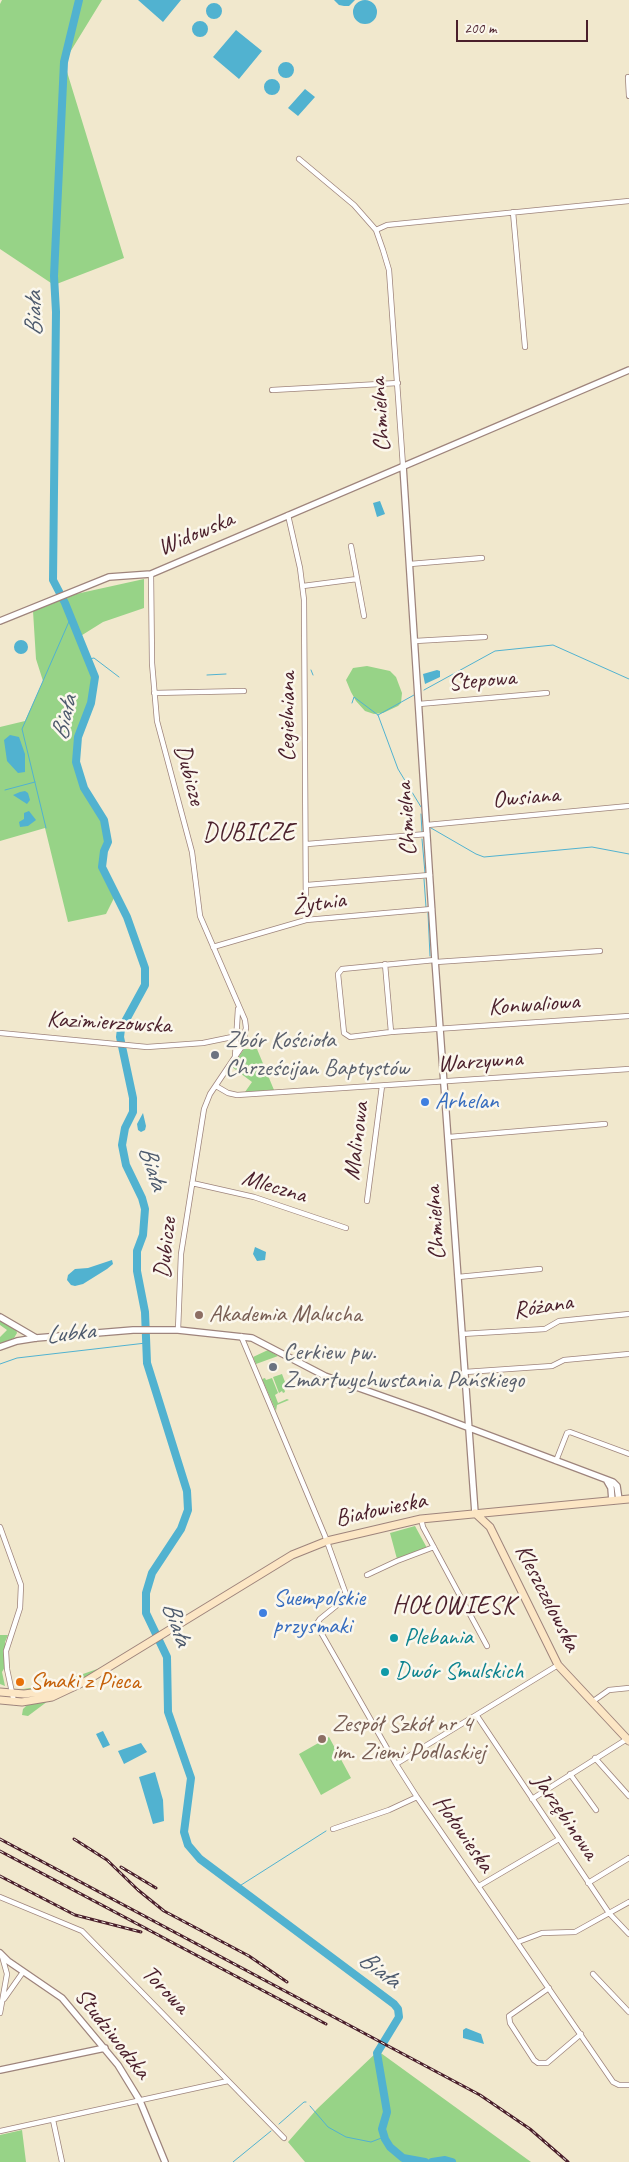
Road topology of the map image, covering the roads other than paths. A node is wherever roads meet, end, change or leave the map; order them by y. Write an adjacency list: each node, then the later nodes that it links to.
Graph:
1 (628, 77): 2 (street)
2 (629, 96)
3 (299, 159): 6 (street, Chmielna)
4 (629, 201): 5 (street)
5 (513, 212): 6 (street); 7 (street)
6 (376, 230): 9 (street, Chmielna)
7 (525, 347)
8 (629, 370): 11 (street, Widowska)
9 (398, 384): 10 (street); 11 (street, Chmielna)
10 (272, 390)
11 (403, 466): 12 (street, Widowska); 15 (street, Chmielna)
12 (288, 515): 16 (street, Widowska); 18 (street, Cegielniana)
13 (351, 546): 17 (street)
14 (482, 558): 15 (street)
15 (410, 564): 22 (street, Chmielna)
16 (151, 574): 20 (street, Widowska); 24 (street, Dubicze)
17 (357, 579): 18 (street); 19 (street)
18 (303, 586): 30 (street, Cegielniana)
19 (364, 616)
20 (0, 621)
21 (486, 637): 22 (street)
22 (415, 641): 26 (street, Chmielna)
23 (244, 691): 24 (street)
24 (154, 692): 35 (street, Dubicze)
25 (547, 692): 26 (street, Stepowa)
26 (419, 704): 28 (street, Chmielna)
27 (629, 806): 28 (street, Owsiana)
28 (427, 825): 29 (street, Chmielna)
29 (427, 834): 30 (street); 31 (street, Chmielna)
30 (307, 844): 32 (street, Cegielniana)
31 (430, 875): 32 (street); 33 (street, Chmielna)
32 (307, 885): 34 (street, Cegielniana)
33 (432, 909): 34 (street, Żytnia); 37 (street, Chmielna)
34 (306, 920): 35 (street, Żytnia)
35 (213, 947): 39 (street, Dubicze)
36 (600, 951): 37 (street)
37 (435, 961): 38 (street); 41 (street, Chmielna)
38 (385, 964): 42 (street); 42 (street, Konwaliowa)
39 (238, 1006): 44 (street, Dubicze); 45 (street, Dubicze)
40 (629, 1016): 41 (street, Konwaliowa)
41 (441, 1029): 42 (street, Konwaliowa); 48 (street, Chmielna)
42 (391, 1032)
43 (0, 1033): 44 (street, Kazimierzowska)
44 (237, 1036): 45 (street, Kazimierzowska); 46 (street, Dubicze)
45 (245, 1037): 46 (street, Dubicze)
46 (235, 1059): 49 (street, Dubicze)
47 (629, 1069): 48 (street, Warzywna)
48 (445, 1082): 50 (street, Warzywna); 52 (street, Chmielna)
49 (216, 1086): 50 (street, Warzywna); 53 (street, Dubicze)
50 (382, 1086): 54 (street, Malinowa)
51 (605, 1124): 52 (street)
52 (449, 1137): 57 (street, Chmielna)
53 (192, 1183): 55 (street, Mleczna); 61 (street, Dubicze)
54 (368, 1201)
55 (346, 1228)
56 (540, 1270): 57 (street)
57 (458, 1277): 62 (street, Chmielna)
58 (629, 1314): 62 (street, Różana)
59 (0, 1317): 60 (street)
60 (20, 1329): 64 (street); 65 (street)
61 (178, 1330): 63 (street); 64 (street)
62 (462, 1334): 68 (street, Chmielna)
63 (241, 1336): 69 (street); 79 (street)
64 (36, 1338): 65 (street)
65 (17, 1341): 66 (street)
66 (0, 1348)
67 (629, 1354): 68 (street)
68 (465, 1372): 69 (street, Chmielna)
69 (468, 1428): 71 (street); 75 (street, Chmielna)
70 (629, 1454): 71 (street)
71 (556, 1461): 73 (street)
72 (629, 1499): 73 (main road, Białowieska)
73 (616, 1500): 74 (main road, Białowieska)
74 (495, 1511): 75 (main road, Białowieska); 78 (main road)
75 (475, 1513): 76 (main road, Białowieska); 78 (main road, Kleszczelowska)
76 (422, 1519): 79 (main road, Białowieska); 80 (street)
77 (0, 1527): 87 (street)
78 (490, 1527): 83 (main road, Kleszczelowska)
79 (328, 1542): 84 (main road, Białowieska); 94 (street, Hołowieska)
80 (434, 1547): 81 (street); 82 (street)
81 (367, 1575)
82 (487, 1646)
83 (558, 1665): 90 (main road, Kleszczelowska); 91 (street)
84 (73, 1687): 87 (main road); 89 (main road)
85 (629, 1688): 90 (street)
86 (0, 1692): 87 (main road)
87 (13, 1694): 89 (street)
88 (0, 1700): 89 (main road)
89 (14, 1702)
90 (592, 1702): 92 (main road, Kleszczelowska)
91 (477, 1716): 94 (street); 98 (street, Jarzębinowa)
92 (628, 1740): 93 (street)
93 (595, 1758): 95 (street); 96 (street)
94 (396, 1764): 97 (street, Hołowieska)
95 (570, 1774): 98 (street); 99 (street)
96 (629, 1796)
97 (417, 1798): 100 (street); 104 (street, Hołowieska)
98 (532, 1799): 101 (street, Jarzębinowa)
99 (596, 1810)
100 (333, 1828)
101 (559, 1839): 103 (street, Jarzębinowa); 104 (street)
102 (629, 1858): 103 (street)
103 (588, 1883): 107 (street, Jarzębinowa)
104 (479, 1886): 109 (street, Hołowieska)
105 (0, 1897): 120 (street, Torowa)
106 (629, 1902): 107 (street)
107 (609, 1913): 108 (street, Jarzębinowa); 109 (street)
108 (629, 1934)
109 (518, 1942): 113 (street, Hołowieska)
110 (1, 1955): 111 (street, Studziwodzka); 114 (street)
111 (23, 1972): 114 (street); 118 (street, Studziwodzka)
112 (593, 1974): 115 (street)
113 (549, 1988): 117 (street, Hołowieska); 117 (street)
114 (4, 2000): 116 (street)
115 (629, 2012)
116 (0, 2013)
117 (581, 2034): 121 (street, Hołowieska)
118 (105, 2048): 119 (street); 122 (street, Studziwodzka)
119 (0, 2070)
120 (228, 2081): 122 (street); 125 (street, Torowa)
121 (629, 2085)
122 (140, 2101): 123 (street); 127 (street, Studziwodzka)
123 (53, 2120): 124 (street); 126 (street)
124 (0, 2131)
125 (284, 2138)
126 (62, 2162)
127 (165, 2162)

